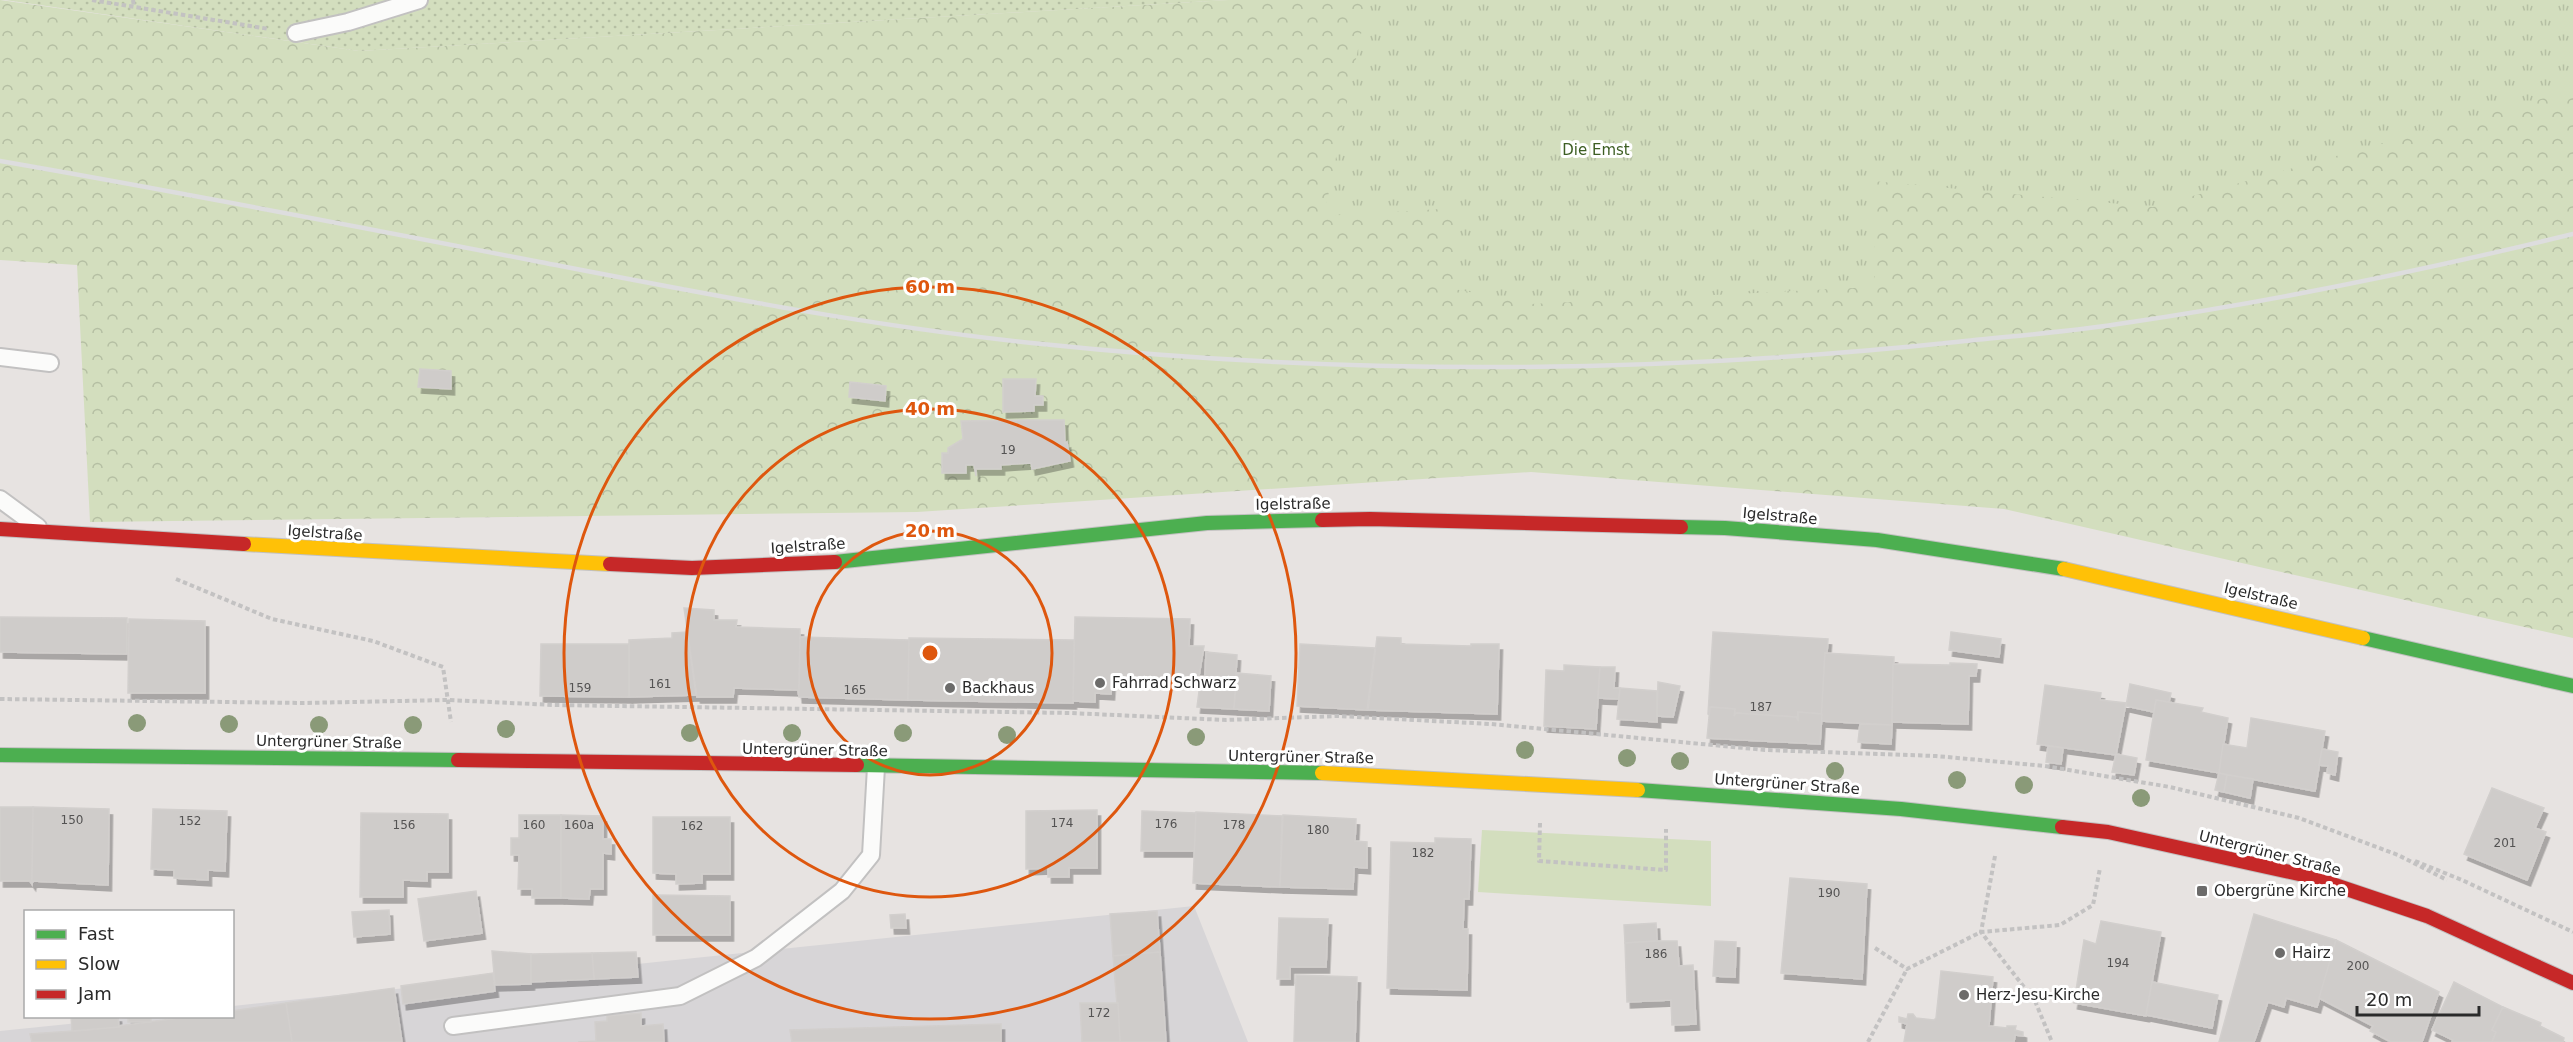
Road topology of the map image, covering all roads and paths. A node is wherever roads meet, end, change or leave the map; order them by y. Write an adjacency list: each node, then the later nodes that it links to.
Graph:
1 (92, 0): 4 (path)
2 (133, 0): 4 (path)
3 (419, 0): 5 (lane)
4 (134, 7): 5 (path)
5 (296, 33)
6 (0, 357): 7 (lane)
7 (50, 363)
8 (0, 499): 10 (lane)
9 (0, 529): 10 (main road, Igelstraße)
10 (44, 531): 12 (main road, Igelstraße)
11 (165, 575): 14 (path)
12 (2573, 686)
13 (0, 755): 14 (main road, Untergrüner Straße)
14 (456, 760): 15 (main road, Untergrüner Straße)
15 (876, 767): 16 (main road, Untergrüner Straße); 26 (lane)
16 (1541, 783): 17 (main road, Untergrüner Straße); 17 (path)
17 (1666, 792): 18 (main road, Untergrüner Straße)
18 (2002, 819): 19 (main road, Untergrüner Straße); 21 (path)
19 (2108, 832): 21 (path); 25 (main road, Untergrüner Straße)
20 (2398, 855): 22 (path)
21 (1981, 932): 24 (path); 28 (path)
22 (2573, 932)
23 (1875, 948): 24 (path)
24 (1907, 969): 27 (path)
25 (2573, 983)
26 (453, 1026)
27 (1868, 1042)
28 (2052, 1042)

